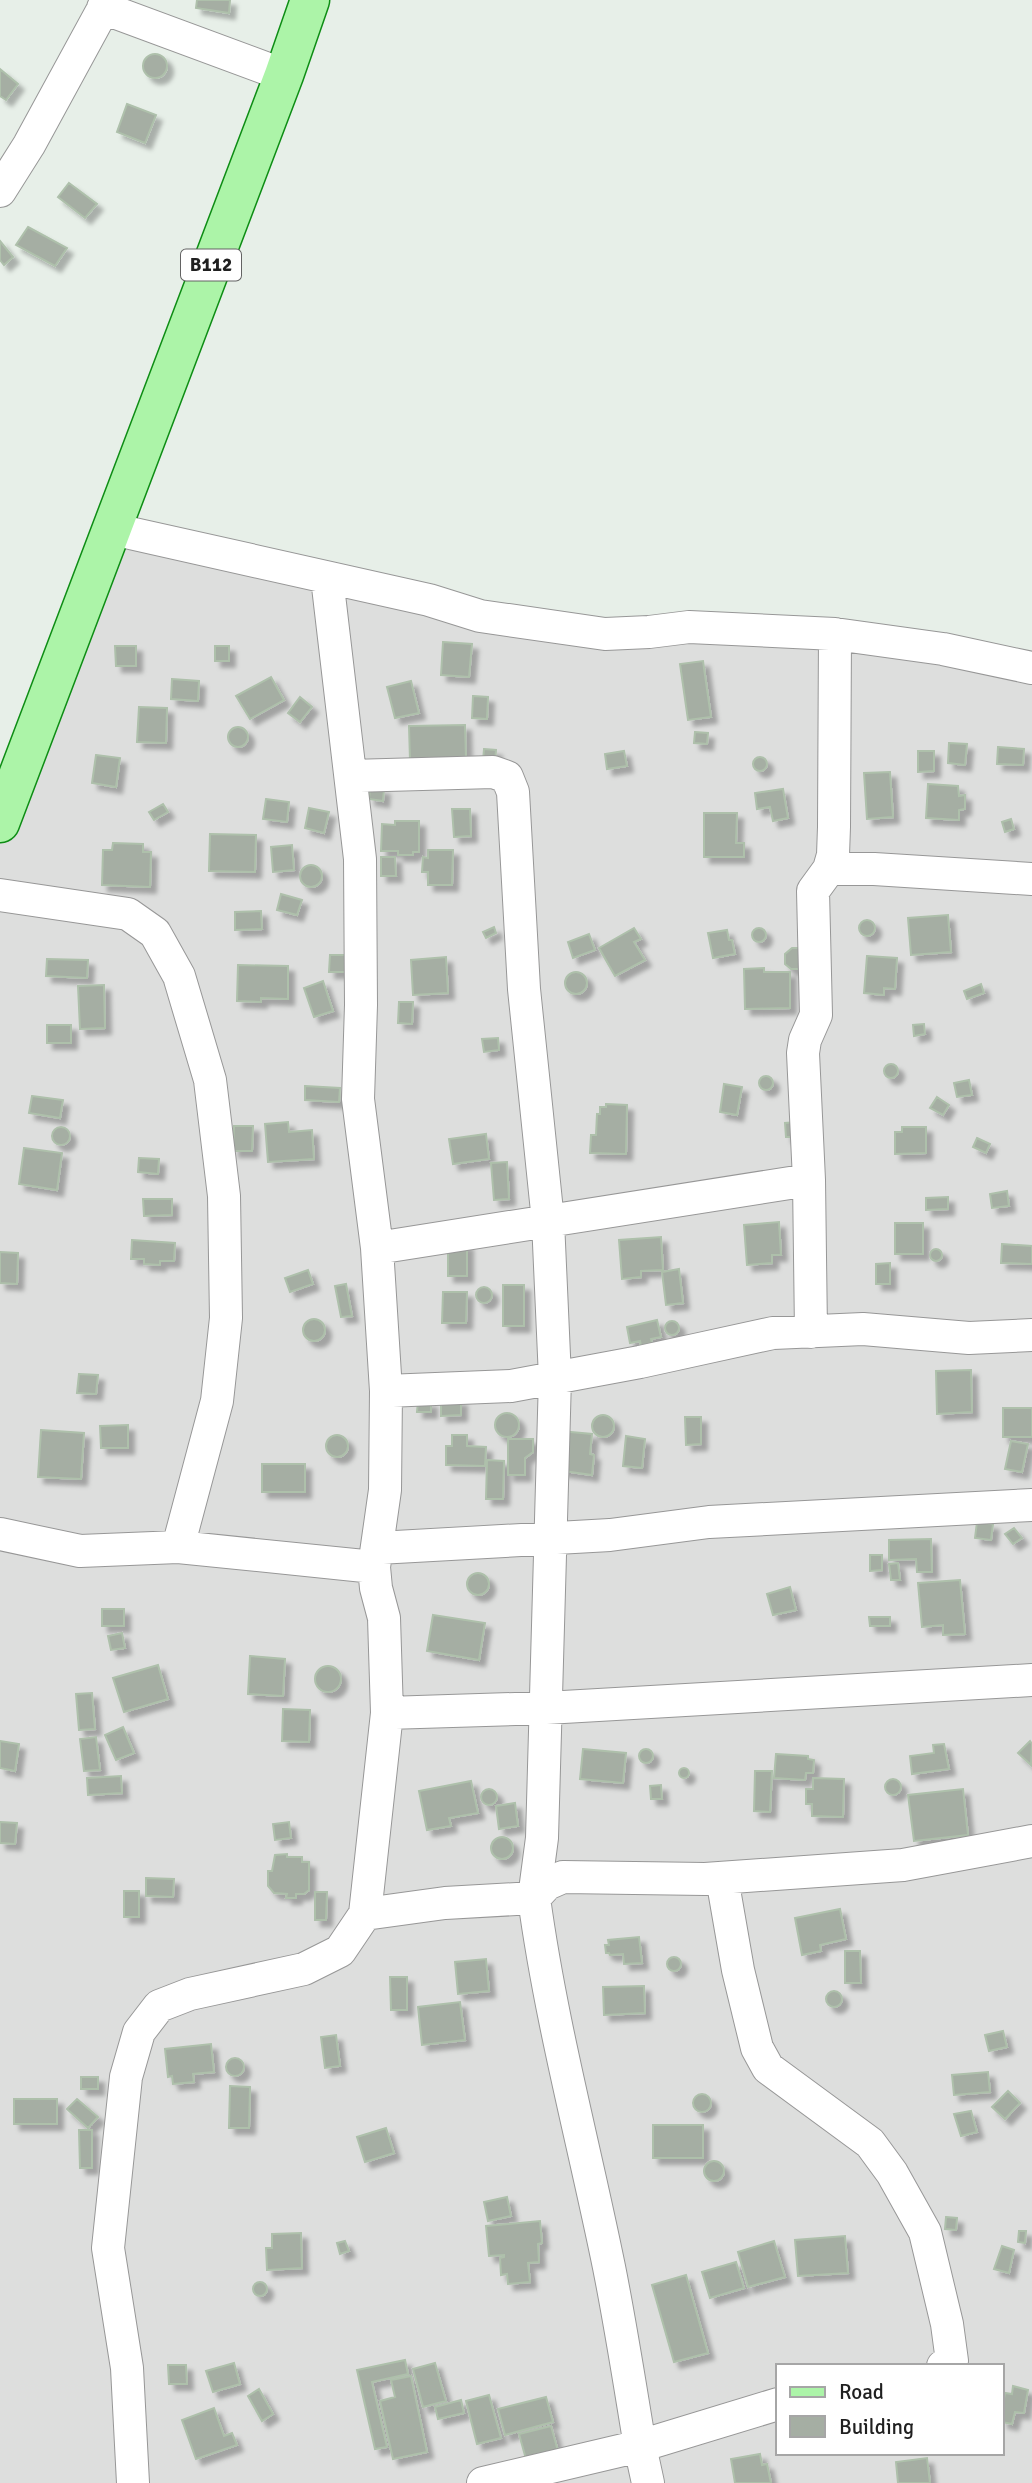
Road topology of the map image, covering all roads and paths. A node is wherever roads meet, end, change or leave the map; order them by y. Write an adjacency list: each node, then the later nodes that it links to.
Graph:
1 (310, 0): 3 (main road, B112)
2 (106, 4): 3 (street); 4 (street)
3 (284, 75): 5 (main road, B112)
4 (0, 191)
5 (112, 529): 6 (street); 10 (main road, B112)
6 (327, 578): 7 (street); 9 (street)
7 (835, 634): 8 (street); 11 (street)
8 (1032, 668)
9 (351, 776): 15 (street); 16 (street)
10 (0, 823)
11 (829, 869): 12 (street); 14 (street)
12 (1032, 879)
13 (0, 895): 24 (street)
14 (809, 1180): 15 (street); 17 (street)
15 (548, 1221): 16 (street); 19 (street)
16 (377, 1248): 20 (street)
17 (811, 1332): 18 (street); 19 (street)
18 (1032, 1335)
19 (555, 1378): 20 (street); 23 (street)
20 (386, 1391): 25 (street)
21 (1032, 1505): 23 (street)
22 (0, 1534): 24 (street)
23 (550, 1539): 25 (street); 27 (street)
24 (178, 1547): 25 (street)
25 (376, 1558): 28 (street)
26 (1032, 1680): 27 (street)
27 (546, 1708): 28 (street); 31 (street)
28 (387, 1713): 32 (street)
29 (1032, 1841): 30 (street)
30 (722, 1878): 31 (street); 33 (street)
31 (534, 1898): 32 (street); 35 (street)
32 (365, 1914): 36 (street)
33 (947, 2364)
34 (776, 2405): 35 (street)
35 (640, 2445): 37 (street); 38 (street)
36 (133, 2483)
37 (483, 2483)
38 (648, 2483)

